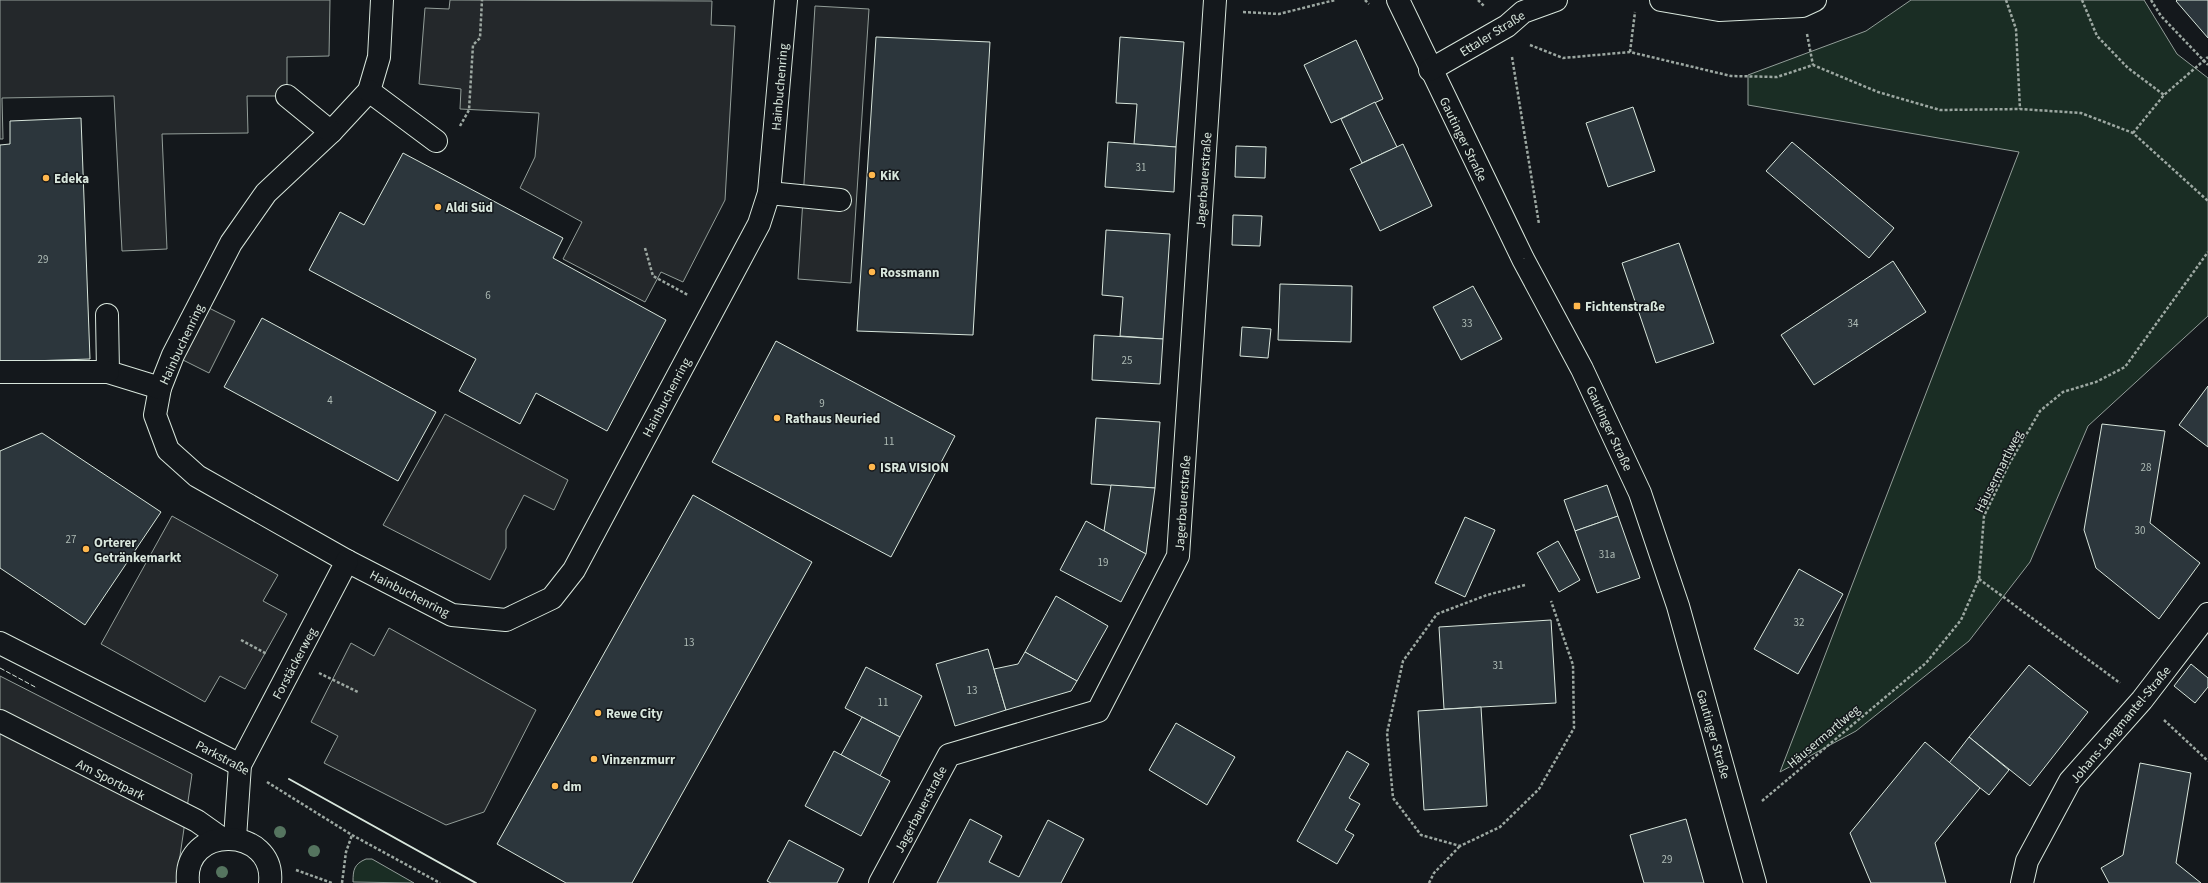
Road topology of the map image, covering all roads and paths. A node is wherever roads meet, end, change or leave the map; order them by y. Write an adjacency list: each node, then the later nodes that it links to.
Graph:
1 (382, 0): 21 (street, Hainbuchenring)
2 (482, 0): 25 (path)
3 (786, 0): 29 (street, Hainbuchenring)
4 (1215, 0): 60 (street, Jagerbauerstraße)
5 (1335, 0): 14 (path)
6 (1398, 0): 20 (street, Gautinger Straße)
7 (1556, 0): 15 (street, Ettaler Straße)
8 (1661, 0): 9 (street)
9 (1815, 0)
10 (2006, 0): 24 (path)
11 (2082, 0): 22 (path)
12 (2151, 0): 18 (path)
13 (1635, 7): 16 (path)
14 (1240, 12)
15 (1518, 20): 16 (path); 20 (street, Ettaler Straße); 32 (path)
16 (1630, 52): 24 (path)
17 (2208, 57): 18 (path)
18 (2204, 61): 19 (path); 22 (path)
19 (2208, 65)
20 (1430, 70): 52 (street, Gautinger Straße)
21 (369, 91): 26 (street, Hainbuchenring); 28 (street)
22 (2164, 94): 27 (path)
23 (287, 96): 26 (street)
24 (2020, 109): 27 (path)
25 (459, 129)
26 (331, 132): 39 (street, Hainbuchenring)
27 (2133, 132): 31 (path)
28 (436, 141)
29 (770, 193): 30 (street); 35 (street, Hainbuchenring)
30 (840, 200)
31 (2208, 201)
32 (1540, 231)
33 (645, 248): 35 (path)
34 (2208, 252): 41 (path, Häusermartlweg)
35 (713, 309): 40 (street, Hainbuchenring)
36 (107, 315): 38 (street)
37 (0, 372): 38 (street)
38 (108, 372): 39 (street)
39 (160, 388): 40 (street, Hainbuchenring)
40 (347, 561): 51 (street, Forstäckerweg)
41 (1979, 579): 48 (path); 52 (path, Häusermartlweg)
42 (1525, 585): 55 (path)
43 (1551, 601): 55 (path)
44 (2208, 614): 48 (street, Johans-Langmantel-Straße)
45 (0, 643): 51 (street, Parkstraße)
46 (320, 673): 47 (path)
47 (358, 692)
48 (2142, 700): 50 (path); 63 (street, Johans-Langmantel-Straße)
49 (0, 721): 54 (street, Am Sportpark)
50 (2208, 761)
51 (240, 765): 53 (path, Parkstraße); 54 (street)
52 (1738, 821): 62 (street, Gautinger Straße)
53 (352, 835): 58 (path); 59 (path, Parkstraße)
54 (228, 838): 56 (street); 57 (street, Am Sportpark)
55 (1460, 846): 61 (path)
56 (188, 883)
57 (270, 883)
58 (342, 883)
59 (440, 883)
60 (880, 883)
61 (1429, 883)
62 (1755, 883)
63 (2022, 883)

